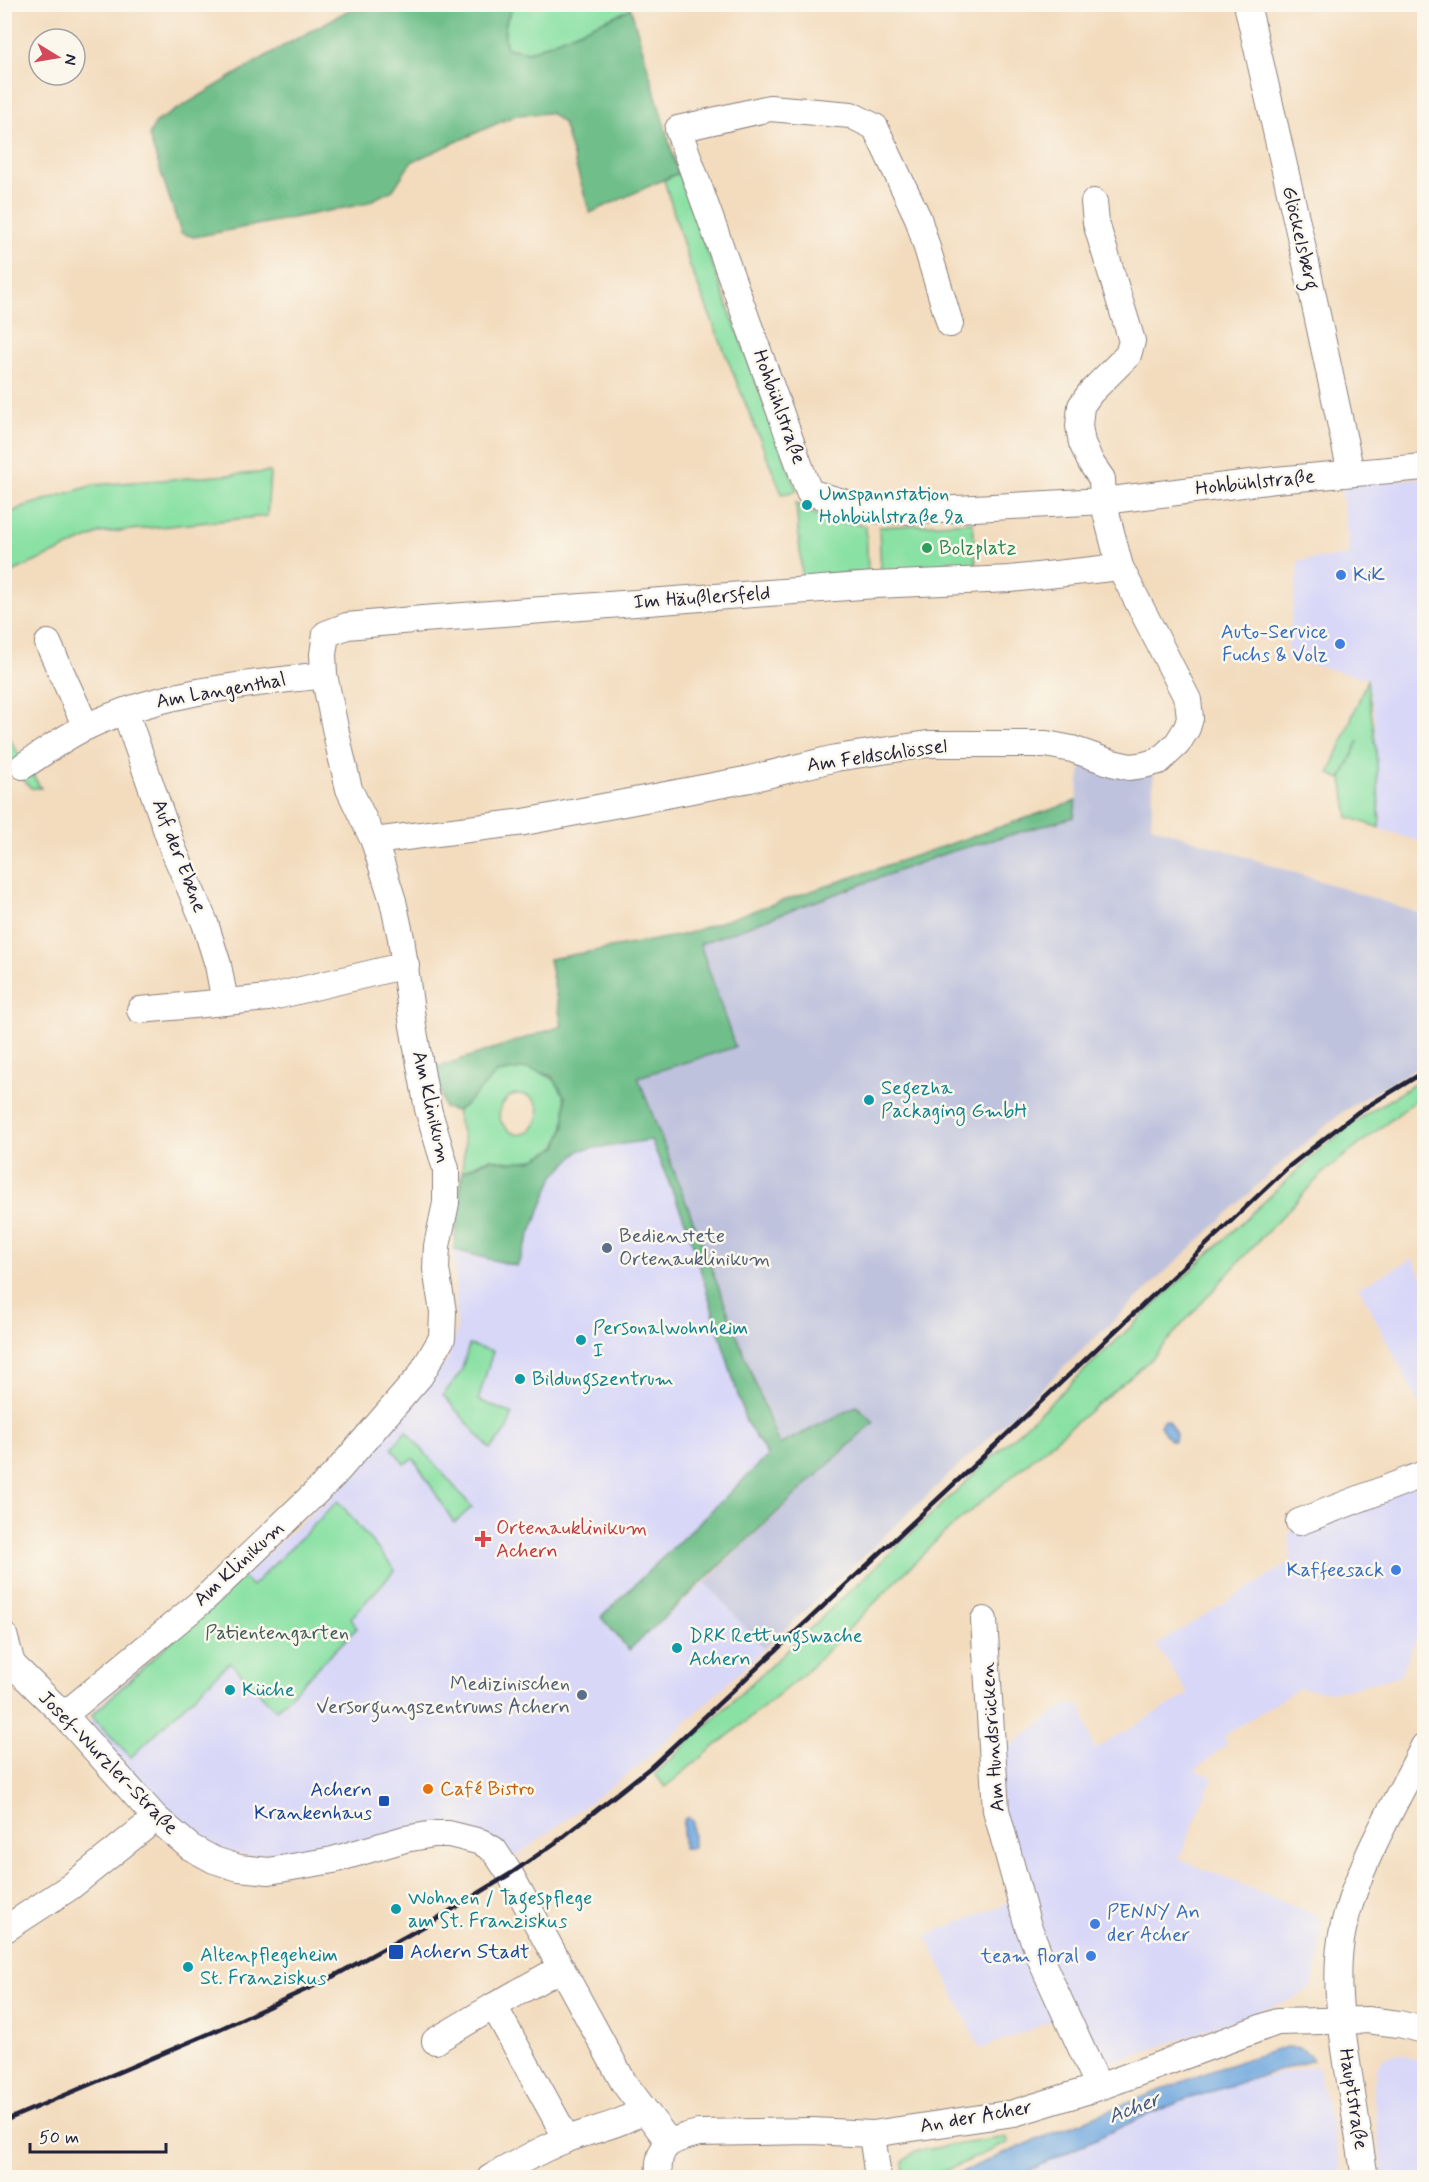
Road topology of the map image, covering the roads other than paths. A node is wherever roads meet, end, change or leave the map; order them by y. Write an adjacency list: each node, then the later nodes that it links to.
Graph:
1 (1247, 4): 5 (street, Glöckelsberg)
2 (1094, 202): 6 (street, Am Feldschlössel)
3 (950, 324): 6 (street, Hohbühlstraße)
4 (1425, 467): 5 (street, Hohbühlstraße)
5 (1351, 473): 6 (street, Hohbühlstraße)
6 (1102, 501): 7 (street, Am Feldschlössel)
7 (1120, 567): 9 (street, Im Häußlersfeld); 13 (street, Am Feldschlössel)
8 (48, 643): 11 (street)
9 (324, 675): 10 (street, Am Langenthal); 13 (street, Am Klinikum)
10 (125, 711): 11 (street, Am Langenthal); 15 (street, Auf der Ebene)
11 (86, 727): 12 (street, Am Langenthal)
12 (23, 766)
13 (374, 841): 14 (street, Am Klinikum)
14 (406, 965): 15 (street); 22 (street, Am Klinikum)
15 (225, 1002): 16 (street)
16 (140, 1010)
17 (1425, 1474): 18 (street)
18 (1299, 1522)
19 (984, 1620): 32 (street, Am Hundsrücken)
20 (4, 1635): 21 (street)
21 (8, 1665): 22 (street, Josef-Wurzler-Straße)
22 (64, 1715): 25 (street, Josef-Wurzler-Straße)
23 (1425, 1746): 24 (street, Hauptstraße)
24 (1417, 1780): 29 (street, Hauptstraße)
25 (156, 1818): 26 (street); 27 (street, Josef-Wurzler-Straße)
26 (4, 1930)
27 (561, 1968): 28 (street); 33 (street, Josef-Wurzler-Straße)
28 (494, 2006): 31 (street); 35 (street)
29 (1341, 2020): 30 (street, An der Acher); 32 (street, An der Acher); 40 (street, Hauptstraße)
30 (1425, 2030)
31 (435, 2041)
32 (1099, 2087): 34 (street, An der Acher)
33 (644, 2109): 35 (street); 36 (street, Josef-Wurzler-Straße)
34 (872, 2134): 36 (street, An der Acher); 39 (street)
35 (567, 2139): 37 (street)
36 (669, 2142): 38 (street)
37 (490, 2178)
38 (659, 2178)
39 (878, 2178)
40 (1365, 2178)

